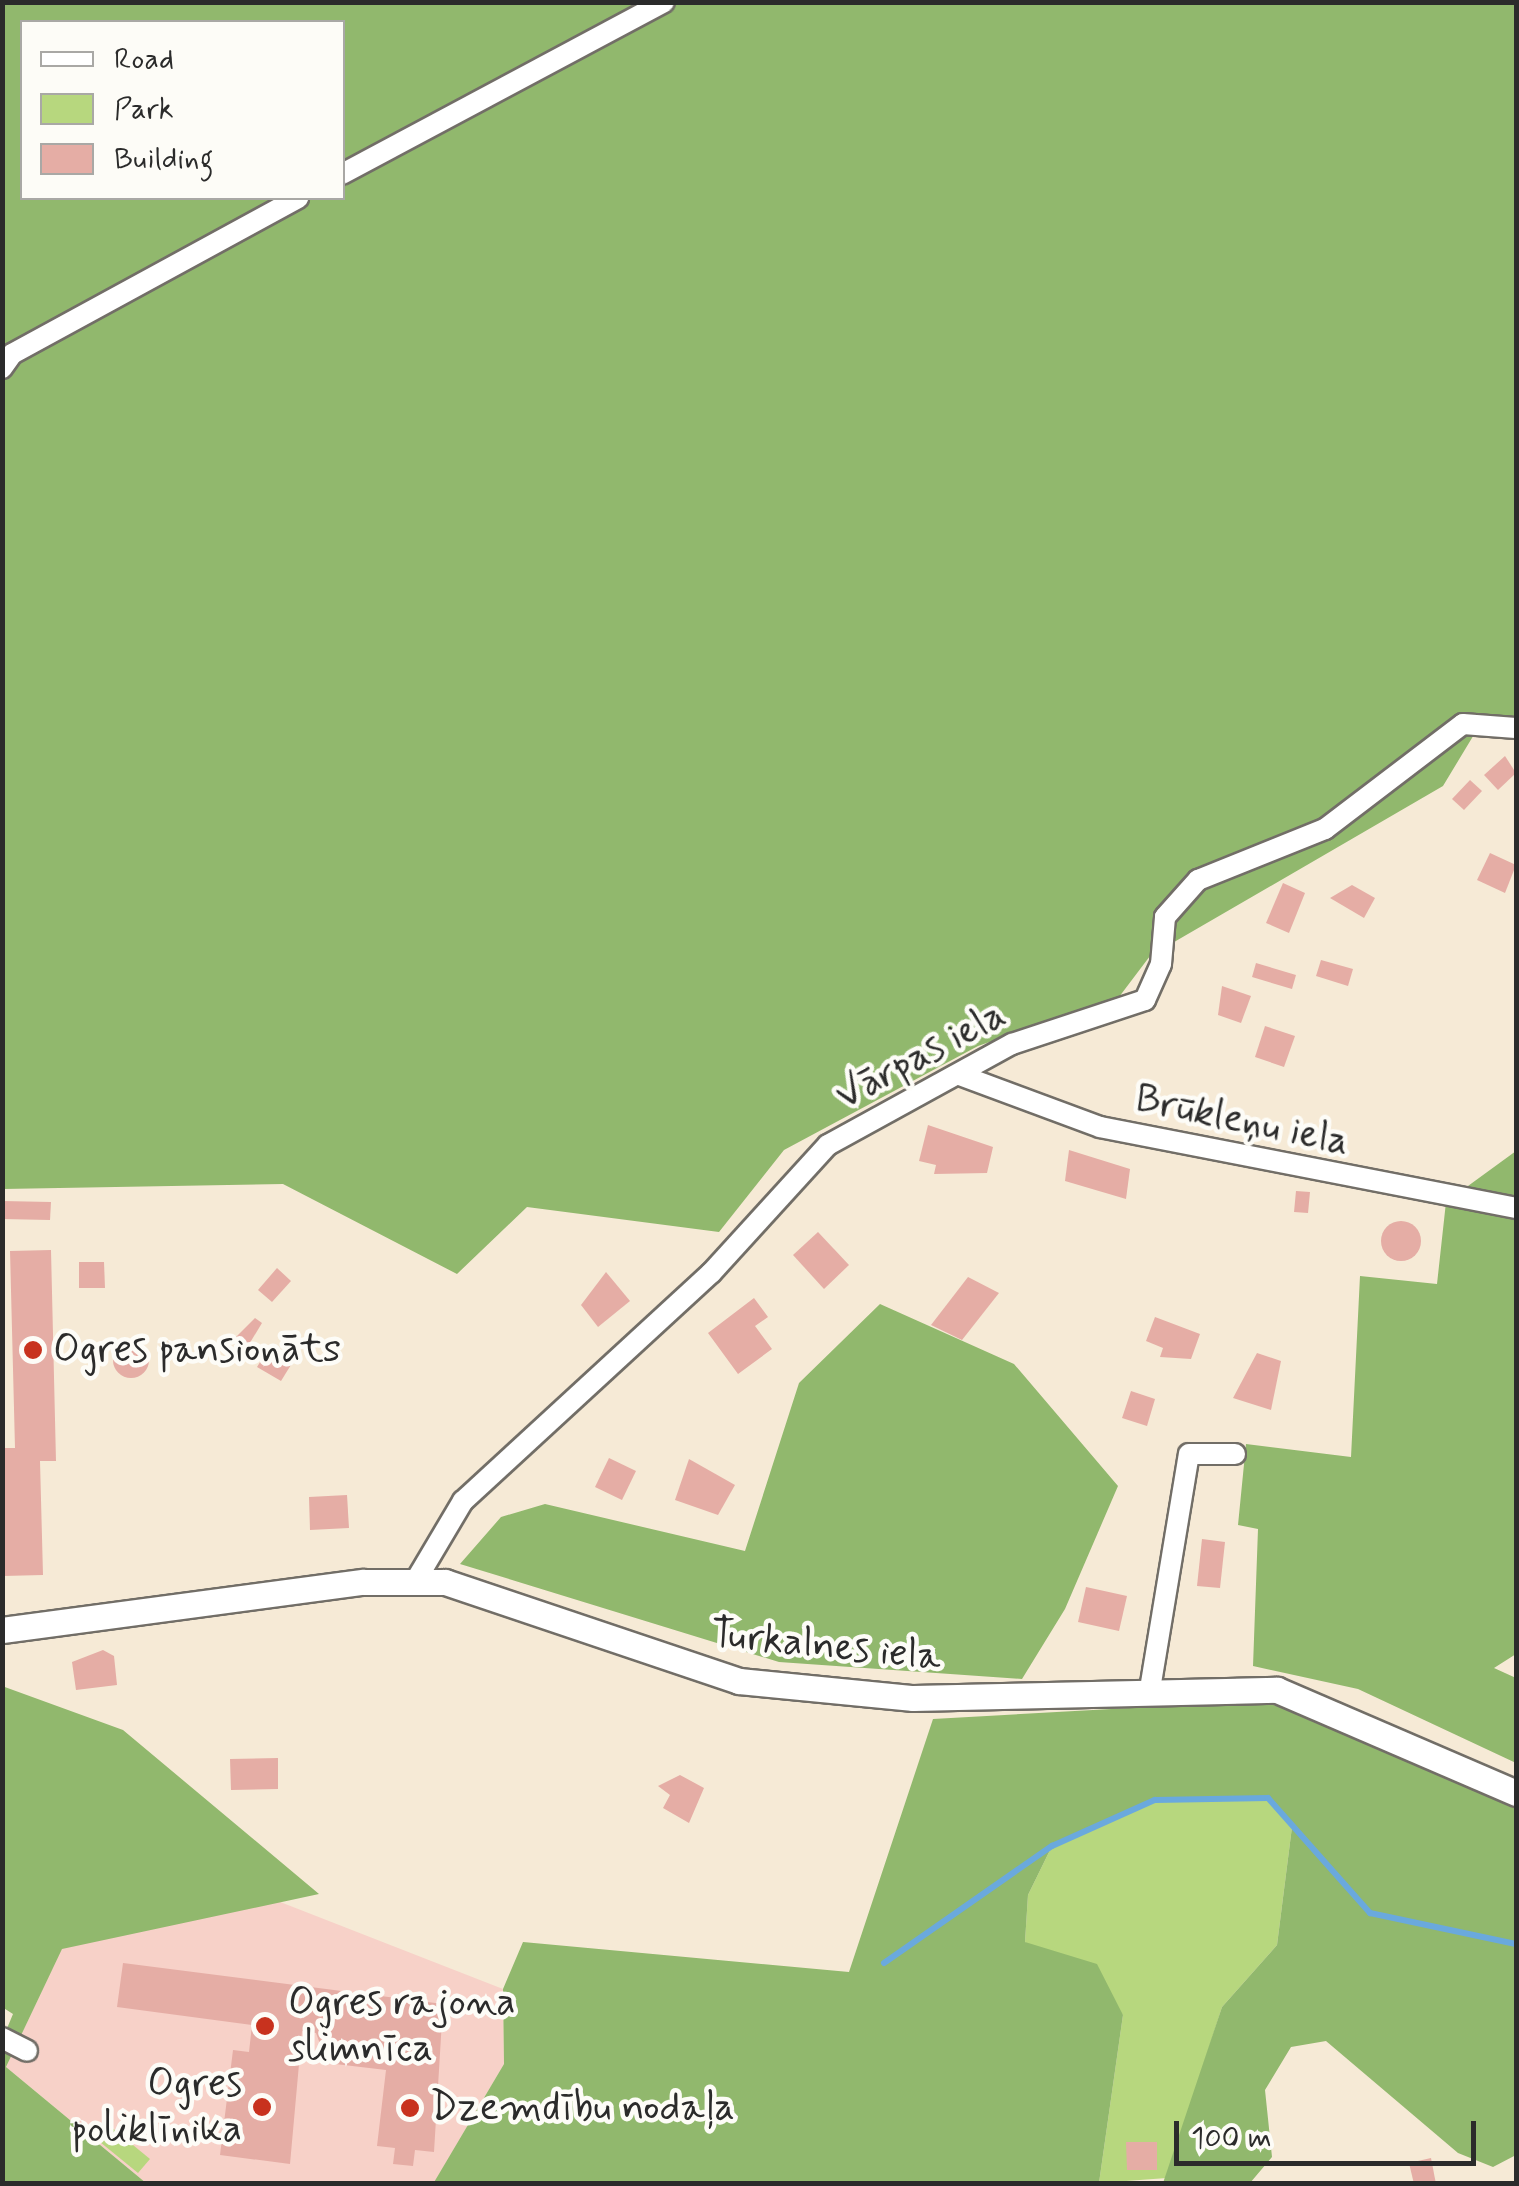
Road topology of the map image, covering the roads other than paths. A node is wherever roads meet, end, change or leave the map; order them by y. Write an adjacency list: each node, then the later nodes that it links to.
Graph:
1 (664, 2): 2 (street)
2 (345, 172)
3 (294, 200): 4 (street)
4 (2, 368)
5 (1516, 728): 6 (street, Vārpas iela)
6 (960, 1075): 7 (street, Brūkleņu iela); 9 (street, Vārpas iela)
7 (1516, 1208)
8 (1235, 1454): 11 (street)
9 (416, 1580): 10 (main road, Turkalnes iela); 11 (main road, Turkalnes iela)
10 (2, 1630)
11 (1150, 1688): 12 (main road, Turkalnes iela)
12 (1516, 1792)
13 (2, 2038): 14 (street)
14 (27, 2051)

